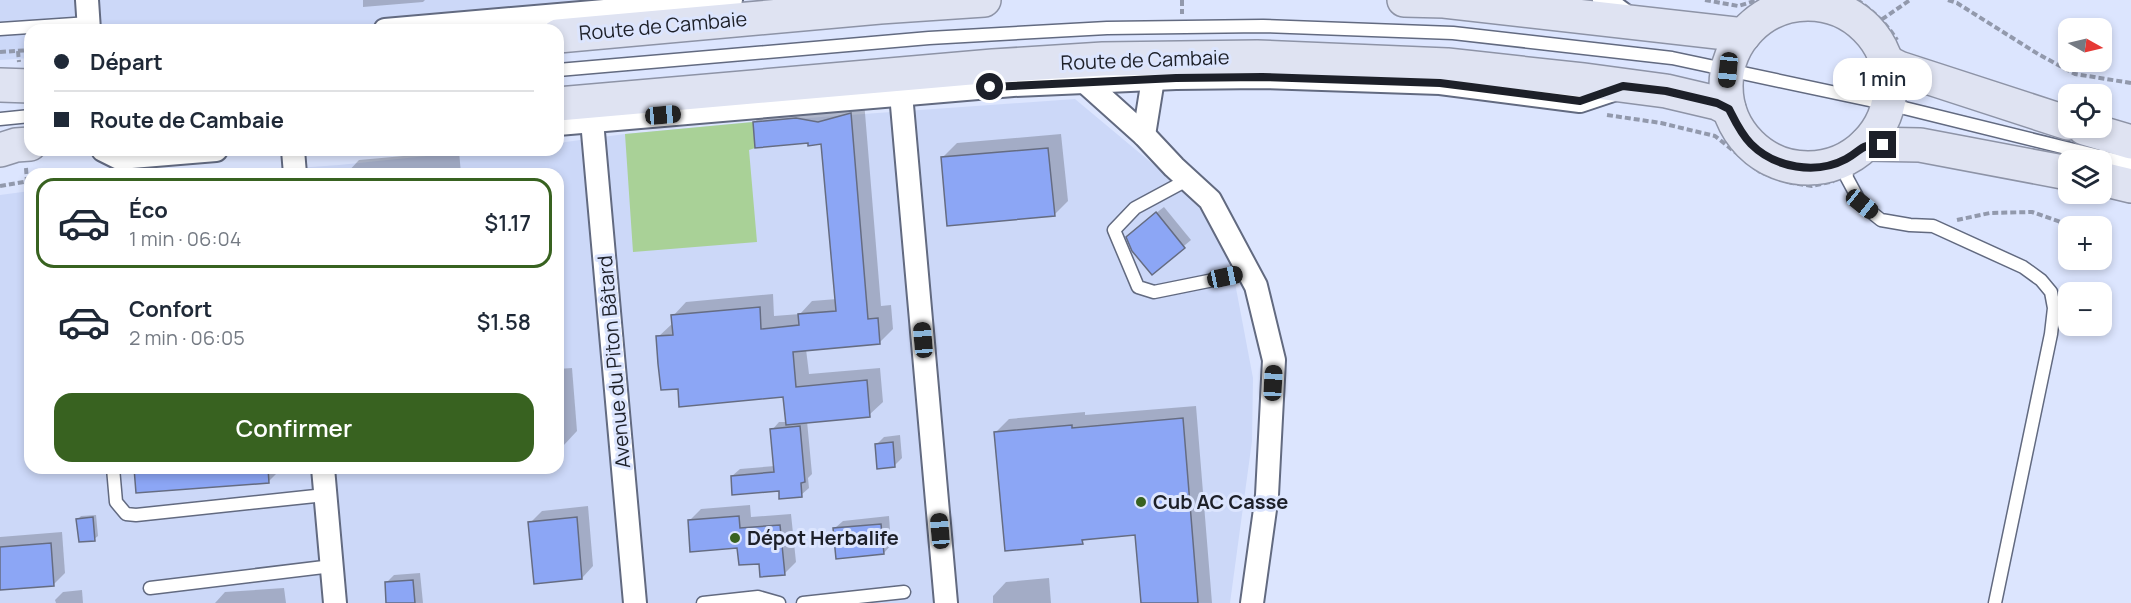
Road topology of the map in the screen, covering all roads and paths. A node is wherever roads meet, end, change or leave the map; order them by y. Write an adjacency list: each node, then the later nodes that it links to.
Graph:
1 (87, 0): 12 (street)
2 (731, 0): 13 (street)
3 (984, 0): 17 (main road, Route de Cambaie)
4 (1404, 0): 11 (main road)
5 (1604, 0): 11 (street)
6 (1705, 0): 7 (path)
7 (1758, 0)
8 (1910, 0): 16 (path)
9 (1948, 0): 26 (path)
10 (1827, 3): 16 (main road); 18 (main road)
11 (1634, 22): 18 (main road)
12 (89, 24)
13 (454, 24)
14 (24, 28): 15 (lane)
15 (0, 29)
16 (1870, 33): 21 (main road)
17 (564, 35)
18 (1744, 35): 23 (main road)
19 (24, 50): 20 (path)
20 (0, 52)
21 (1887, 62): 33 (main road); 37 (main road)
22 (564, 69): 23 (lane)
23 (1728, 70): 33 (lane); 34 (main road)
24 (1153, 79): 25 (street); 31 (street); 40 (street)
25 (1086, 83): 30 (street); 40 (street, Route de Cambaie)
26 (2131, 83)
27 (0, 85): 28 (main road)
28 (24, 86)
29 (1623, 86): 31 (street); 32 (main road, Route de Cambaie); 34 (main road, Route de Cambaie)
30 (901, 94): 38 (street); 66 (street)
31 (1580, 101): 46 (path)
32 (564, 103)
33 (1888, 104): 46 (main road); 47 (lane)
34 (1729, 109): 46 (main road)
35 (24, 117): 36 (lane)
36 (0, 119)
37 (2058, 120)
38 (592, 122): 39 (street); 62 (street, Avenue du Piton Bâtard)
39 (564, 124)
40 (1144, 135): 49 (street, Route de Cambaie)
41 (2093, 138): 47 (main road)
42 (24, 144): 43 (main road)
43 (0, 150)
44 (115, 156): 45 (street)
45 (143, 156)
46 (1853, 161): 48 (main road); 53 (lane)
47 (2118, 164)
48 (2058, 170)
49 (1187, 180): 54 (street, Route de Cambaie); 54 (lane)
50 (24, 183): 51 (path)
51 (0, 186)
52 (2058, 221): 53 (path)
53 (1933, 226): 68 (lane)
54 (1248, 273): 67 (street, Route de Cambaie)
55 (114, 474): 57 (lane)
56 (323, 474): 57 (street)
57 (325, 495): 58 (street)
58 (332, 566): 59 (lane); 61 (street)
59 (150, 588)
60 (904, 592): 65 (lane)
61 (335, 603)
62 (635, 603)
63 (703, 603): 64 (lane)
64 (779, 603)
65 (803, 603)
66 (946, 603)
67 (1252, 603)
68 (1995, 603)

